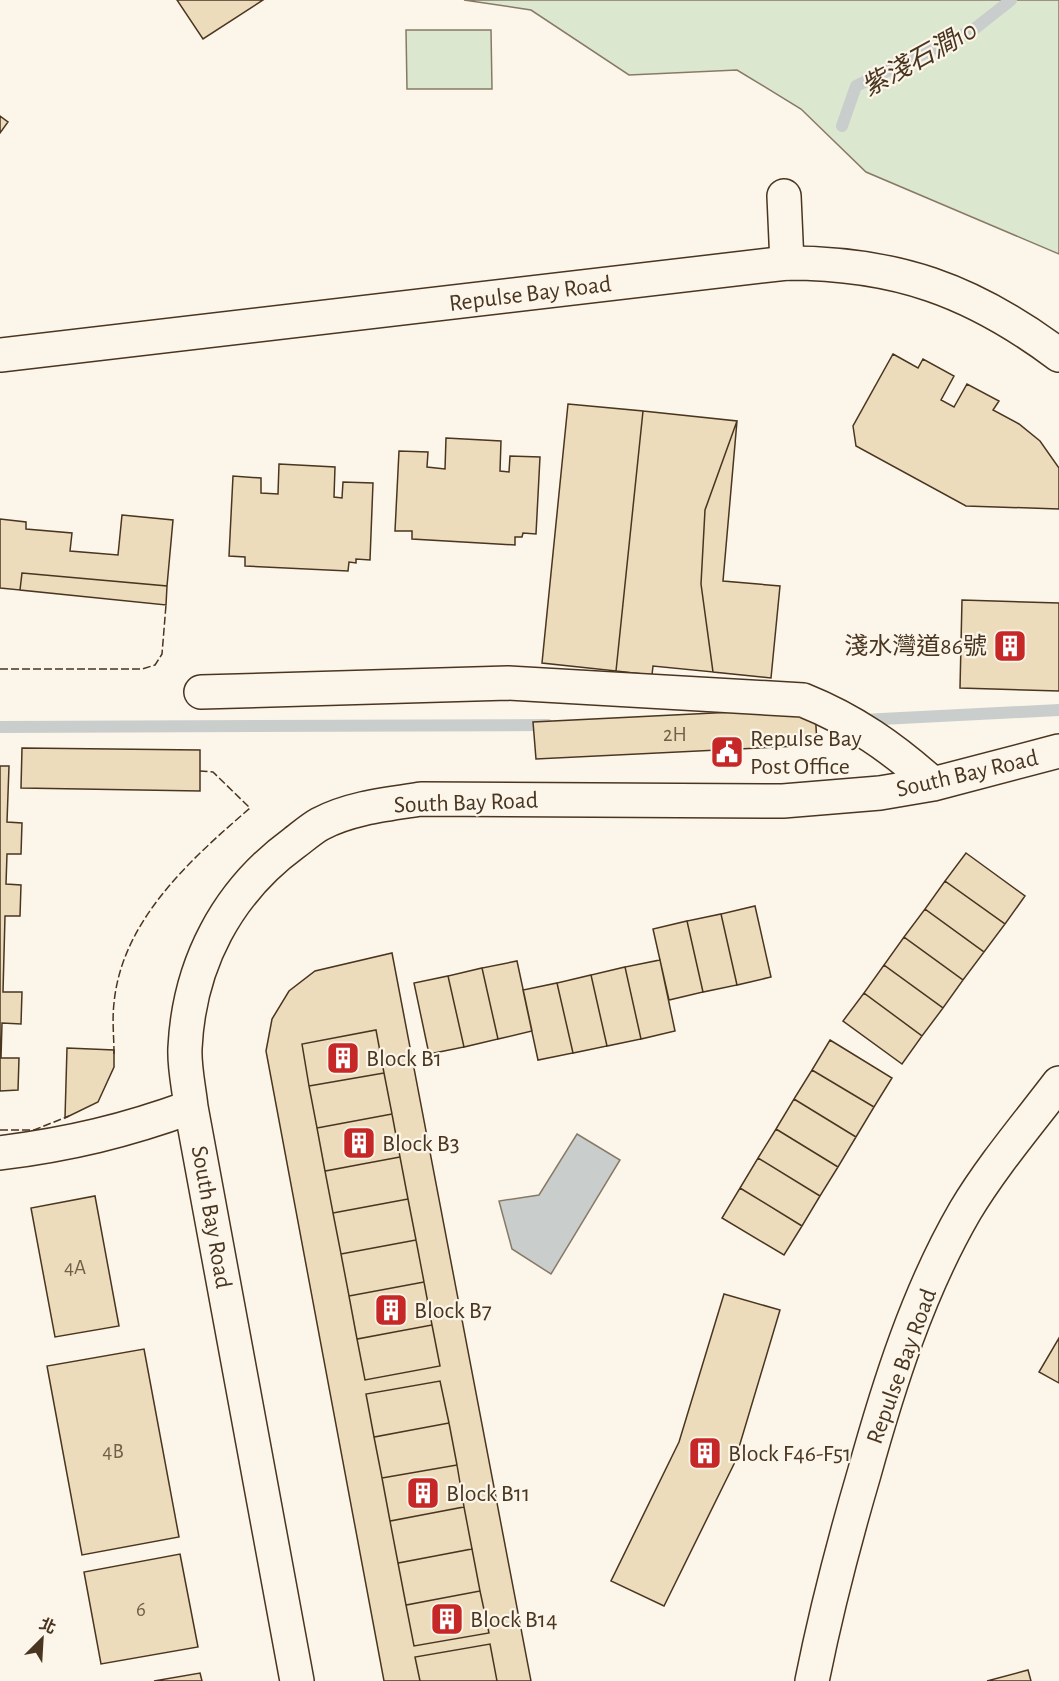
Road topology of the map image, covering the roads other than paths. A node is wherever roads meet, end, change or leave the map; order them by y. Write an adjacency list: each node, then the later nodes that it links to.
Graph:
1 (784, 196): 2 (street)
2 (787, 263): 3 (street, Repulse Bay Road); 4 (street, Repulse Bay Road)
3 (1054, 352)
4 (0, 355)
5 (201, 692): 7 (street)
6 (1059, 751): 7 (street, South Bay Road)
7 (933, 784): 9 (street, South Bay Road)
8 (1059, 1083): 12 (street, Repulse Bay Road)
9 (191, 1107): 10 (street); 11 (street, South Bay Road)
10 (0, 1153)
11 (297, 1681)
12 (812, 1681)

